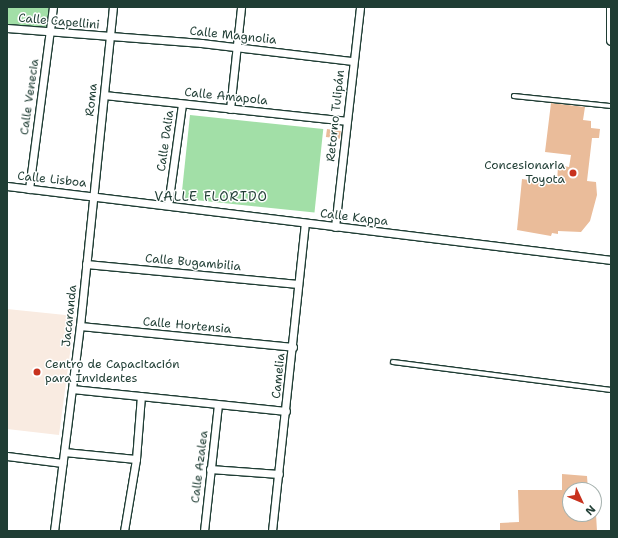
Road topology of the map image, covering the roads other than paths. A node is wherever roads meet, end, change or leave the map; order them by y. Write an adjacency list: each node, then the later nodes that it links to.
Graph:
1 (53, 7): 7 (street, Calle Venecia)
2 (113, 7): 8 (street, Roma)
3 (241, 7): 10 (street)
4 (360, 7): 11 (street, Retorno Tulipán)
5 (611, 7): 9 (street)
6 (7, 28): 7 (street, Calle Capellini)
7 (50, 32): 8 (street, Calle Capellini); 19 (street, Calle Venecia)
8 (110, 37): 10 (street, Calle Magnolia); 12 (street, Roma)
9 (611, 40)
10 (237, 47): 11 (street, Calle Magnolia); 16 (street)
11 (353, 60): 17 (street, Retorno Tulipán)
12 (104, 95): 14 (street, Calle Amapola); 20 (street, Roma)
13 (514, 96): 15 (lane)
14 (182, 104): 16 (street, Calle Amapola); 21 (street, Calle Dalia)
15 (611, 106)
16 (230, 109): 17 (street, Calle Amapola)
17 (346, 121): 23 (street, Retorno Tulipán)
18 (7, 186): 19 (street, Calle Lisboa)
19 (29, 189): 20 (street, Calle Lisboa)
20 (94, 196): 21 (street, Calle Kappa); 25 (street, Jacaranda)
21 (168, 205): 22 (street, Calle Kappa)
22 (306, 223): 23 (street, Calle Kappa); 26 (street, Camelia)
23 (335, 227): 24 (street, Calle Kappa)
24 (611, 260)
25 (86, 264): 26 (street, Calle Bugambilia); 27 (street, Jacaranda)
26 (298, 284): 28 (street, Camelia)
27 (80, 326): 28 (street, Calle Hortensia); 30 (street, Jacaranda)
28 (293, 347): 34 (street, Camelia)
29 (393, 362): 31 (lane)
30 (72, 389): 32 (street); 35 (street, Jacaranda)
31 (611, 390)
32 (140, 396): 33 (street); 37 (street)
33 (218, 405): 34 (street); 39 (street, Calle Azalea)
34 (286, 411): 40 (street, Camelia)
35 (64, 452): 37 (street); 38 (street, Jacaranda)
36 (7, 456): 38 (street)
37 (136, 459): 42 (street)
38 (63, 463): 41 (street, Jacaranda)
39 (210, 469): 40 (street); 43 (street, Calle Azalea)
40 (279, 474): 44 (street, Camelia)
41 (54, 531)
42 (124, 531)
43 (204, 531)
44 (272, 531)

